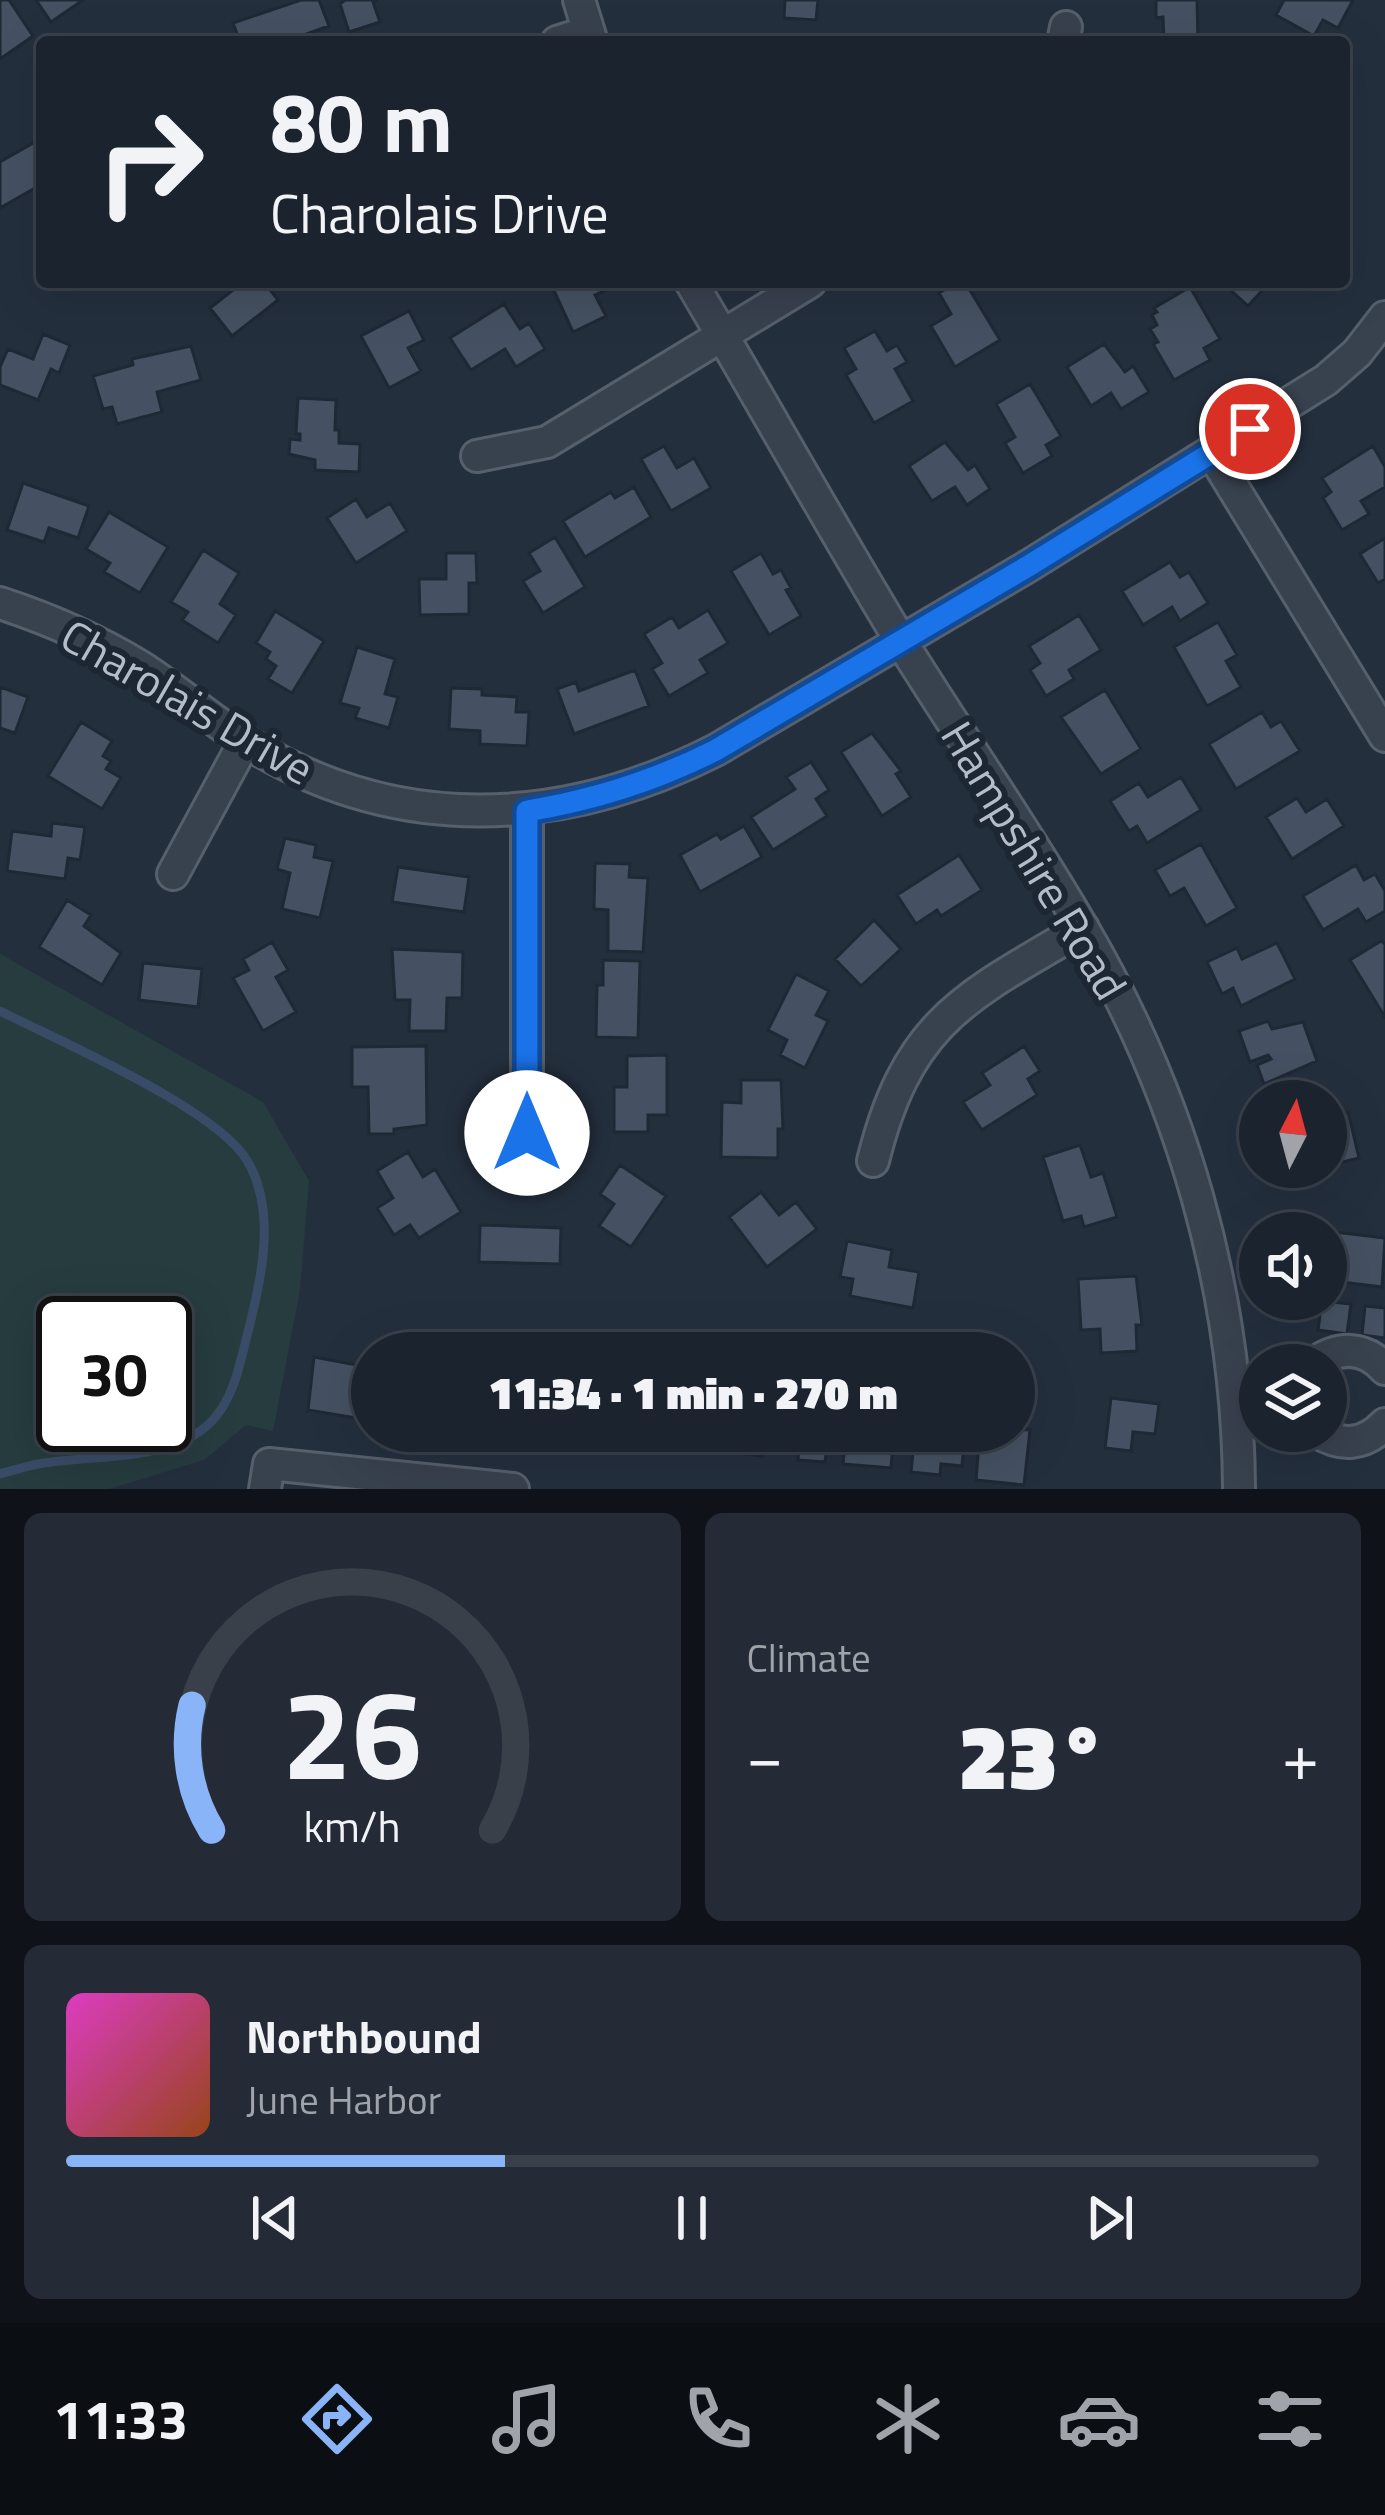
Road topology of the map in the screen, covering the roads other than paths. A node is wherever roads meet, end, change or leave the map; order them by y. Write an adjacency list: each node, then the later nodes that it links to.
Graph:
1 (579, 0): 2 (street)
2 (590, 36)
3 (695, 288): 6 (street, Hampshire Road)
4 (800, 288): 6 (street)
5 (1385, 317): 7 (street, Charolais Drive)
6 (723, 336): 8 (street); 10 (street, Hampshire Road)
7 (1212, 453): 10 (street, Charolais Drive); 11 (street)
8 (477, 456)
9 (0, 603): 12 (street, Charolais Drive)
10 (901, 640): 13 (street, Charolais Drive); 15 (street, Hampshire Road)
11 (1385, 736)
12 (245, 741): 13 (street, Charolais Drive); 14 (street)
13 (527, 811): 16 (street)
14 (173, 874)
15 (1083, 928): 17 (street); 20 (street, Hampshire Road)
16 (527, 1133)
17 (873, 1161)
18 (1347, 1350): 19 (street)
19 (1385, 1369)
20 (1239, 1370)
21 (1385, 1424): 22 (street)
22 (1347, 1443)
23 (1243, 1452): 26 (street, Hampshire Road)
24 (267, 1476): 25 (street)
25 (512, 1489)
26 (1239, 1489)

